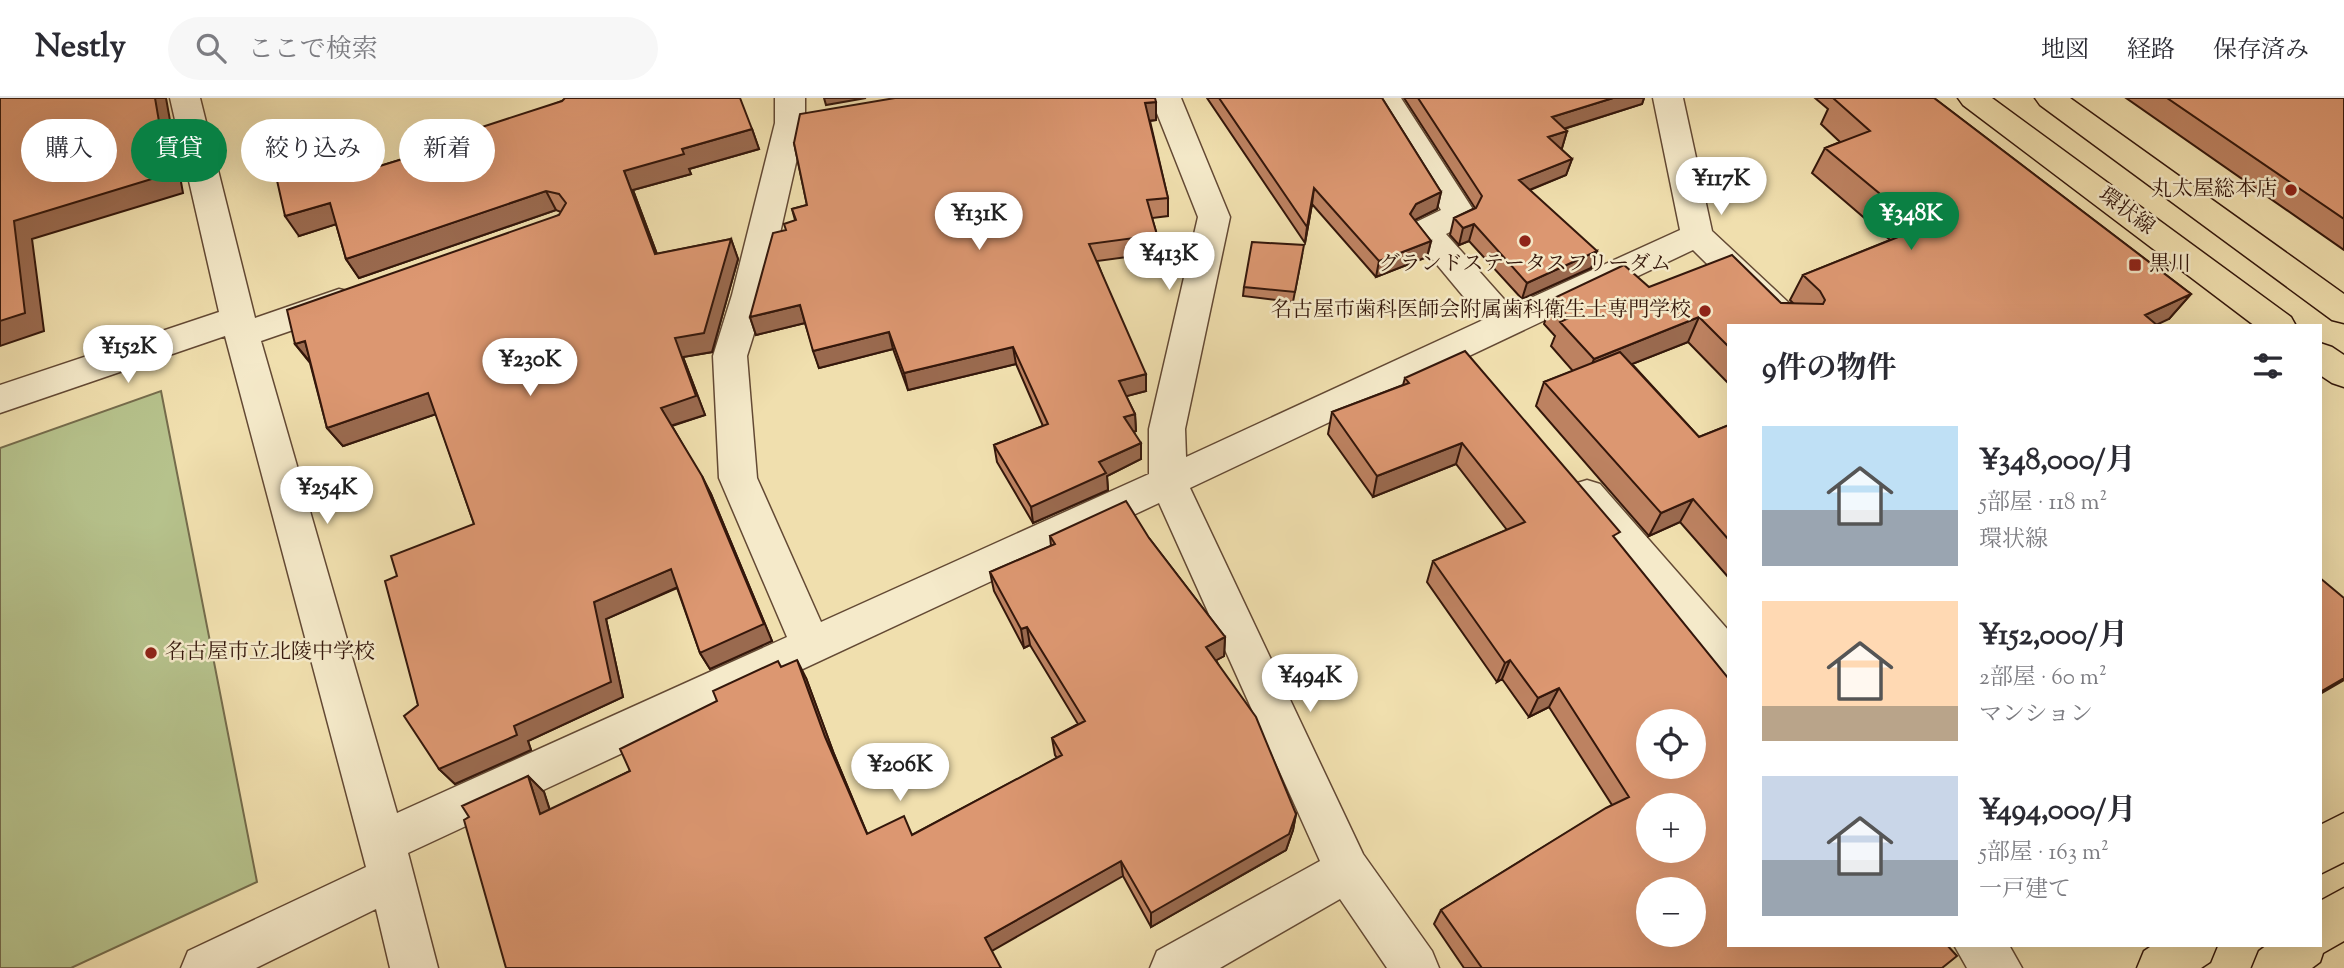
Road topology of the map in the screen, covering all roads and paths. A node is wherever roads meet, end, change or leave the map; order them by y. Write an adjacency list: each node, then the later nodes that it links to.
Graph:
1 (185, 98): 14 (street)
2 (1166, 98): 21 (street)
3 (1387, 98): 11 (street)
4 (1668, 98): 8 (street)
5 (1973, 98): 13 (main road, 環状線)
6 (2050, 98): 10 (main road)
7 (799, 113): 22 (street)
8 (1697, 234): 11 (street); 12 (street)
9 (374, 289): 14 (street)
10 (2344, 311)
11 (1506, 324): 15 (street)
12 (1790, 324)
13 (2276, 324)
14 (240, 327): 19 (street); 24 (street)
15 (1459, 346): 18 (street); 21 (street)
16 (2322, 358): 17 (main road)
17 (2344, 374)
18 (1486, 377)
19 (0, 399)
20 (1567, 472): 23 (street)
21 (1168, 482): 22 (street); 25 (street)
22 (811, 646): 24 (street)
23 (1727, 658)
24 (388, 860): 31 (street); 32 (street)
25 (1347, 870): 33 (street); 34 (street)
26 (2344, 911): 27 (main road)
27 (2322, 929)
28 (1980, 947): 35 (street)
29 (2190, 947): 36 (main road)
30 (2301, 947): 37 (main road)
31 (205, 968)
32 (414, 968)
33 (1174, 968)
34 (1415, 968)
35 (1998, 968)
36 (2161, 968)
37 (2276, 968)

